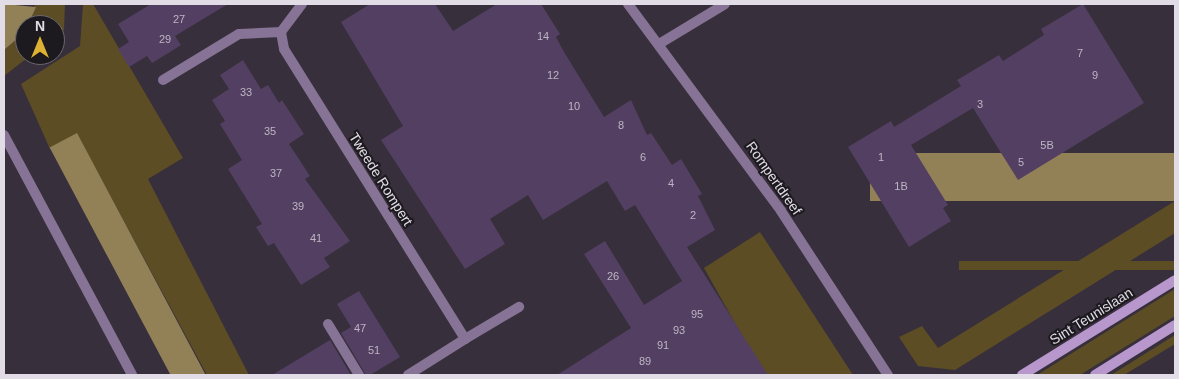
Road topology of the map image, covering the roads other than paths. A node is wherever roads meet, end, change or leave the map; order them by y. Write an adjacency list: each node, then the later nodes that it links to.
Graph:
1 (302, 4): 4 (street)
2 (628, 4): 5 (street, Rompertdreef)
3 (724, 4): 5 (street)
4 (281, 32): 6 (street); 12 (street, Tweede Rompert)
5 (659, 44): 16 (street, Rompertdreef)
6 (163, 80)
7 (4, 135): 13 (street)
8 (1175, 280): 17 (street, Sint Teunislaan)
9 (519, 307): 12 (street)
10 (328, 324): 14 (street)
11 (1175, 325): 18 (street)
12 (466, 338): 15 (street)
13 (132, 375)
14 (359, 375)
15 (408, 375)
16 (888, 375)
17 (1022, 375)
18 (1095, 375)

